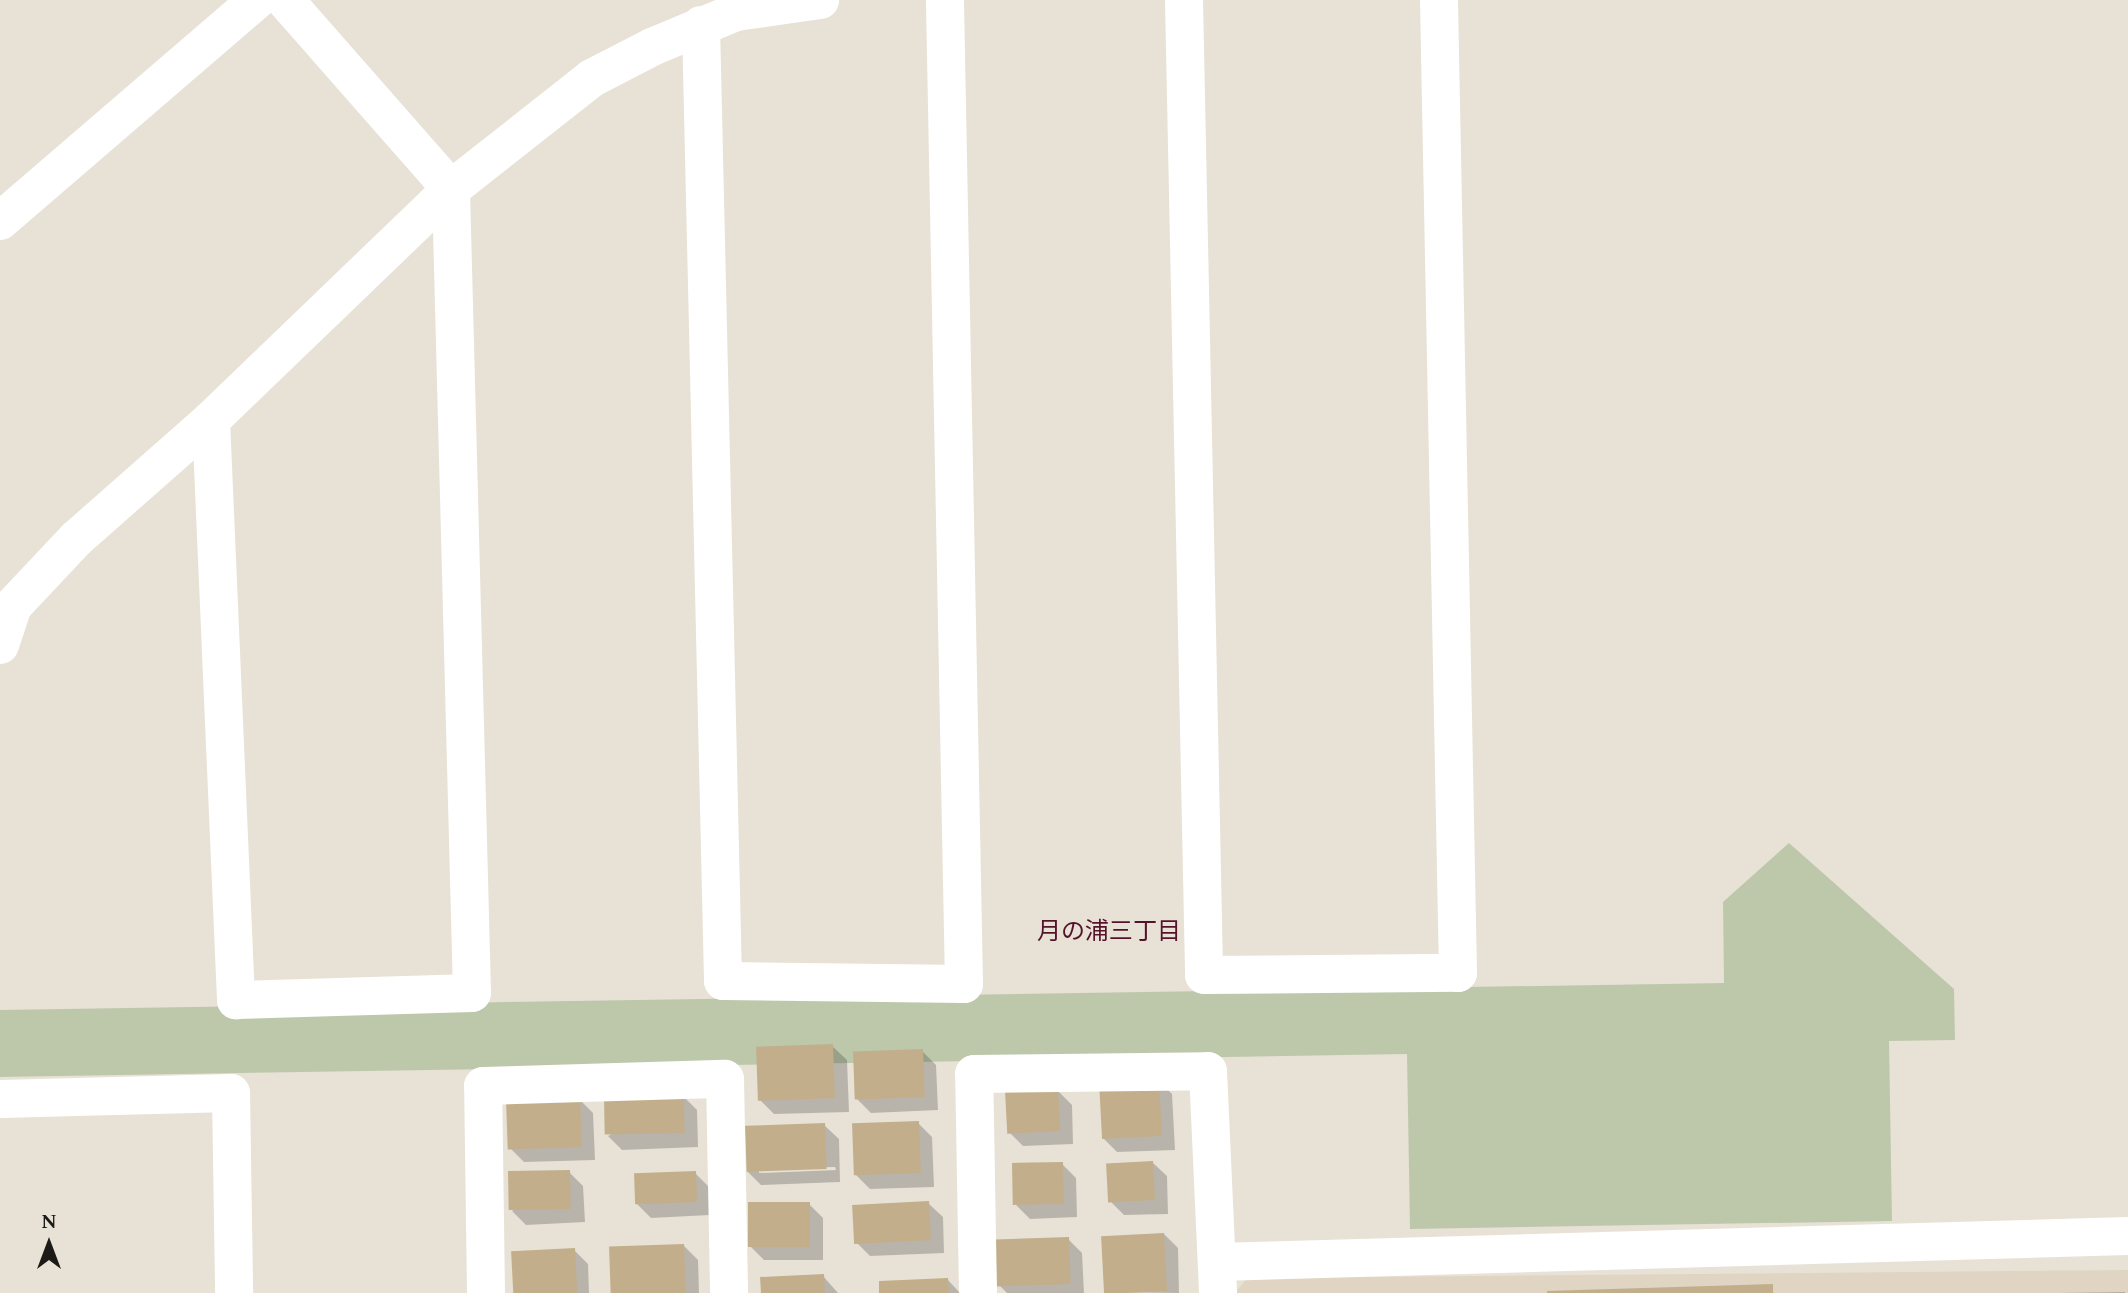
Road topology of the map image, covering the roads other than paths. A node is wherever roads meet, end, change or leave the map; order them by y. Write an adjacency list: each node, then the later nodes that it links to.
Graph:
1 (257, 0): 9 (street)
2 (285, 0): 8 (street)
3 (820, 0): 7 (street)
4 (945, 0): 7 (street)
5 (1184, 0): 6 (street)
6 (1439, 0)
7 (701, 25): 8 (street)
8 (451, 188): 10 (street); 10 (street)
9 (0, 221)
10 (211, 420): 11 (street)
11 (0, 645)
12 (0, 1099): 15 (street)
13 (2128, 1236): 14 (street)
14 (1217, 1278): 18 (street)
15 (234, 1293)
16 (486, 1293): 17 (street)
17 (729, 1293)
18 (978, 1293)

